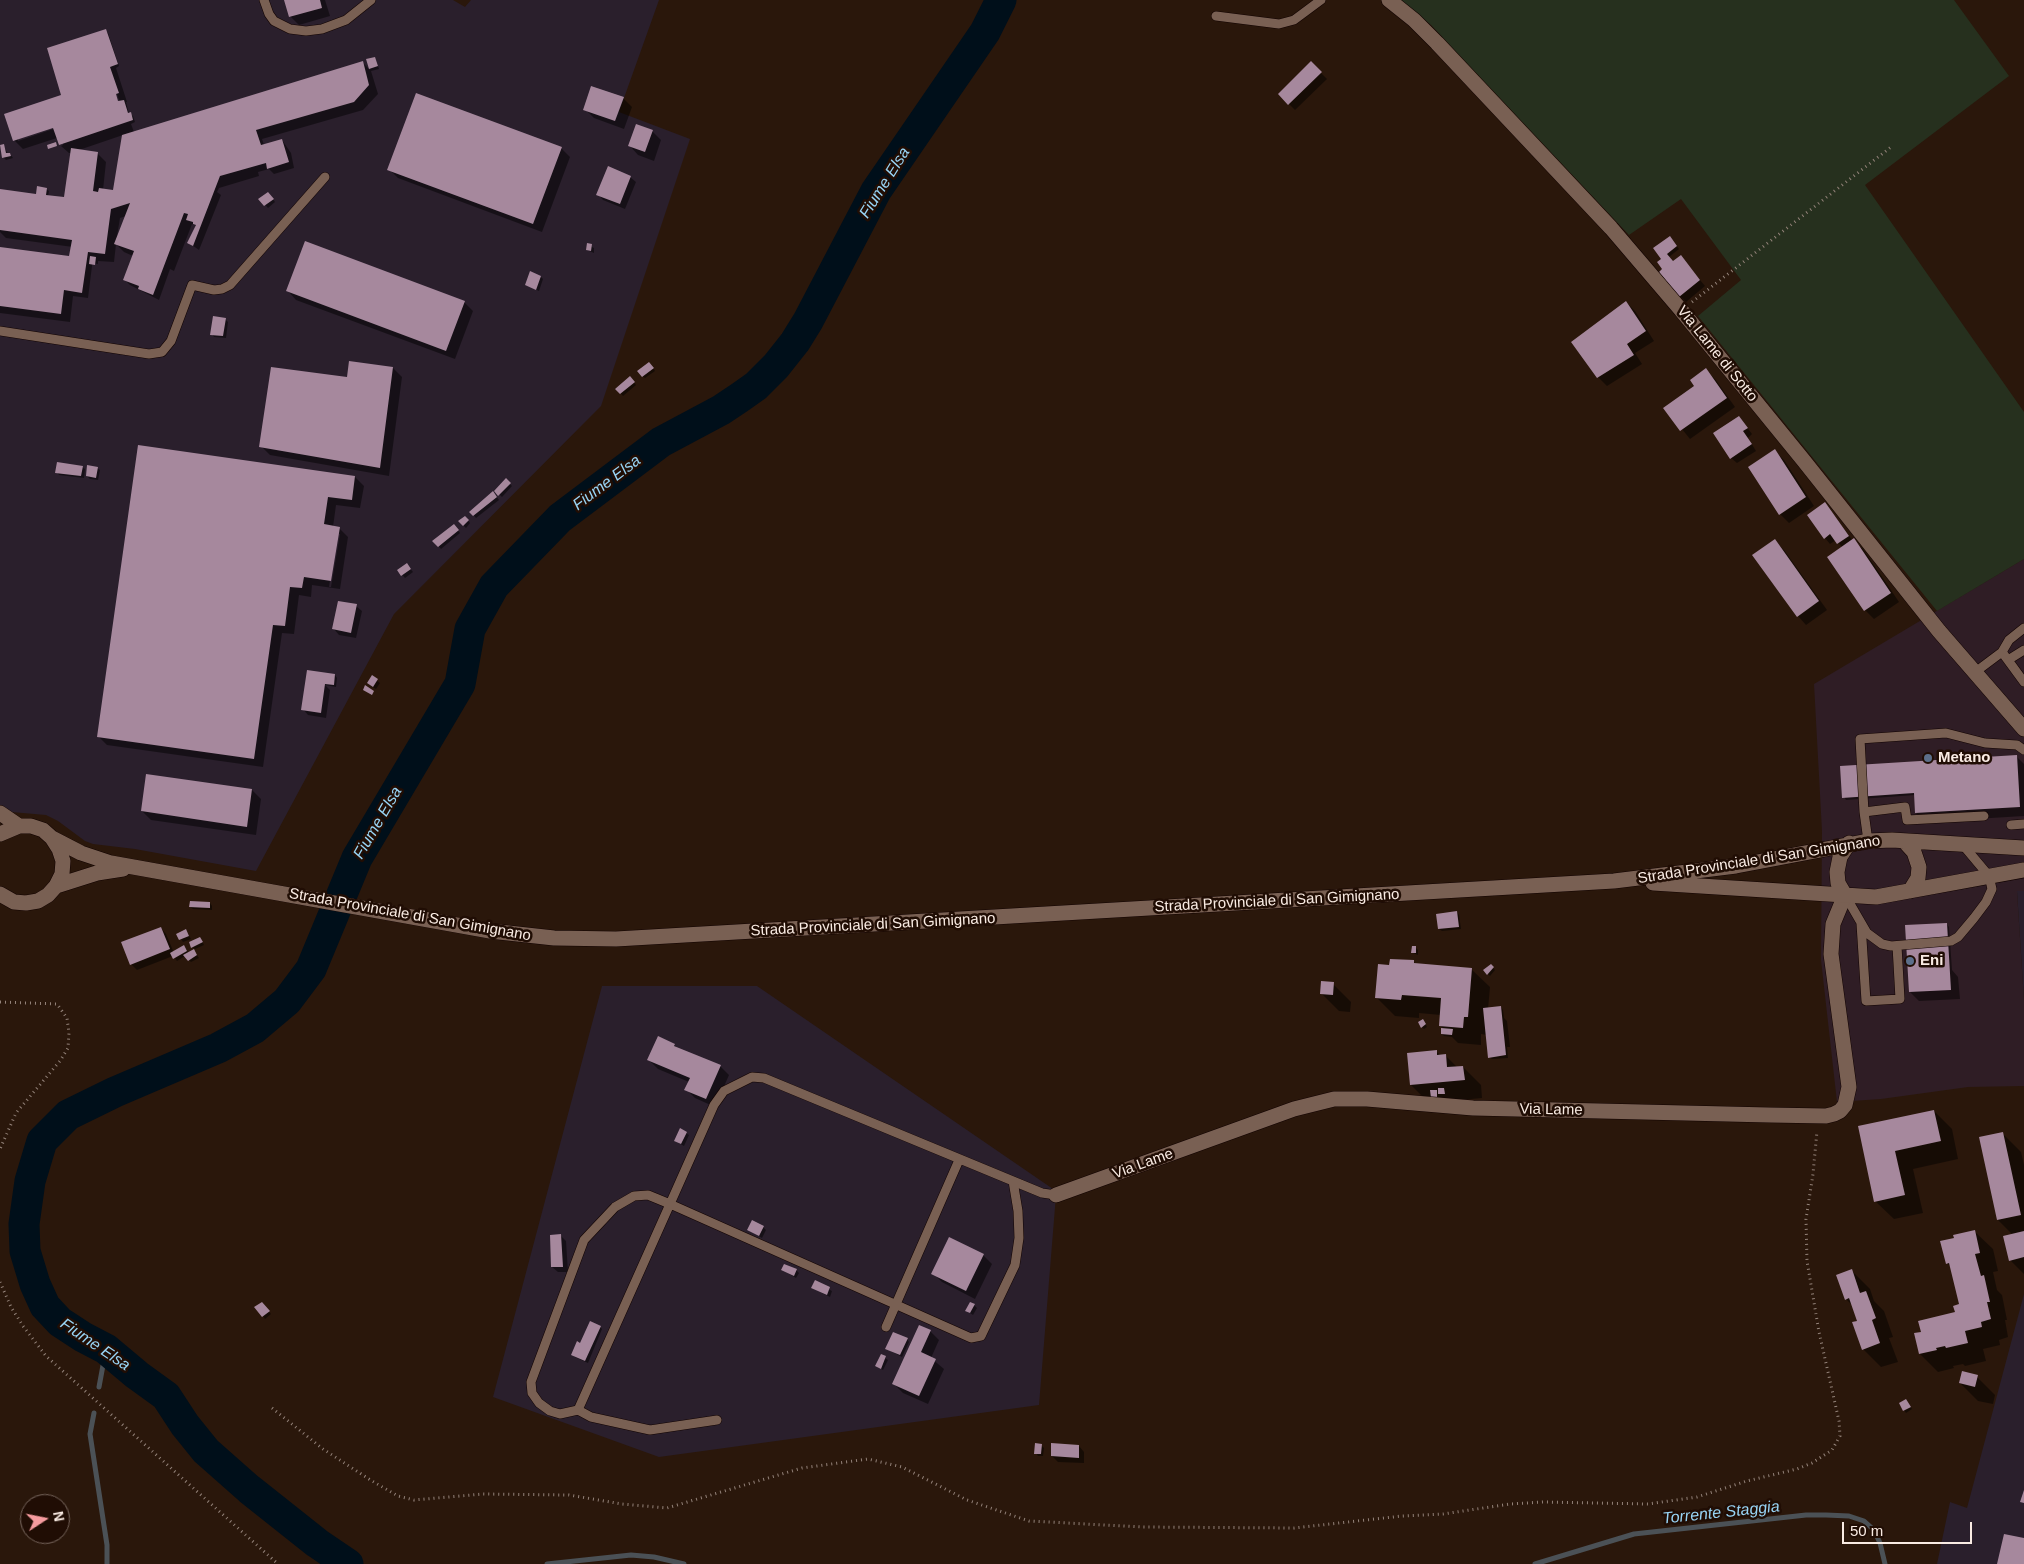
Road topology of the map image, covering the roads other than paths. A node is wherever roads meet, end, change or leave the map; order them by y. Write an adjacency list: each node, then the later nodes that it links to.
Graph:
1 (264, 0): 2 (lane)
2 (371, 0)
3 (1321, 0): 5 (lane)
4 (1388, 0): 13 (main road, Via Lame di Sotto)
5 (1216, 16)
6 (325, 177): 7 (lane)
7 (0, 331)
8 (2024, 628): 9 (lane)
9 (2012, 637): 10 (lane); 11 (lane)
10 (2022, 651): 12 (lane)
11 (2002, 652): 12 (lane); 13 (lane)
12 (2008, 660): 14 (lane)
13 (1974, 673): 15 (main road, Via Lame di Sotto)
14 (2024, 682)
15 (2024, 729)
16 (2024, 750): 17 (lane)
17 (1864, 812): 19 (lane); 25 (lane)
18 (0, 813): 22 (main road)
19 (1984, 816)
20 (2024, 824): 21 (lane)
21 (2011, 825)
22 (19, 826): 23 (main road); 24 (main road, Strada Provinciale di San Gimignano)
23 (0, 834)
24 (52, 838): 30 (main road, Strada Provinciale di San Gimignano); 34 (main road)
25 (1868, 841): 26 (main road, Strada Provinciale di San Gimignano); 27 (main road, Strada Provinciale di San Gimignano)
26 (1904, 841): 28 (main road, Strada Provinciale di San Gimignano); 35 (main road)
27 (1850, 843): 33 (main road, Strada Provinciale di San Gimignano); 37 (main road)
28 (1963, 845): 29 (main road, Strada Provinciale di San Gimignano); 32 (lane)
29 (2024, 848)
30 (137, 868): 33 (main road, Strada Provinciale di San Gimignano); 34 (main road, Strada Provinciale di San Gimignano)
31 (2024, 870): 32 (main road, Strada Provinciale di San Gimignano)
32 (1990, 876): 35 (main road, Strada Provinciale di San Gimignano); 41 (lane)
33 (1614, 881): 37 (main road, Strada Provinciale di San Gimignano)
34 (56, 886): 38 (main road)
35 (1910, 891): 37 (main road, Strada Provinciale di San Gimignano)
36 (0, 894): 38 (main road)
37 (1845, 895): 40 (lane); 44 (main road, Via Lame)
38 (14, 902): 39 (main road)
39 (0, 909)
40 (1861, 924): 41 (lane); 41 (lane)
41 (1897, 946)
42 (959, 1160): 43 (lane); 45 (lane); 46 (lane)
43 (1013, 1181): 44 (lane); 46 (lane)
44 (1056, 1195)
45 (670, 1204): 46 (lane); 48 (lane); 48 (lane)
46 (895, 1306): 47 (lane)
47 (886, 1327)
48 (578, 1410): 49 (lane)
49 (717, 1420)

